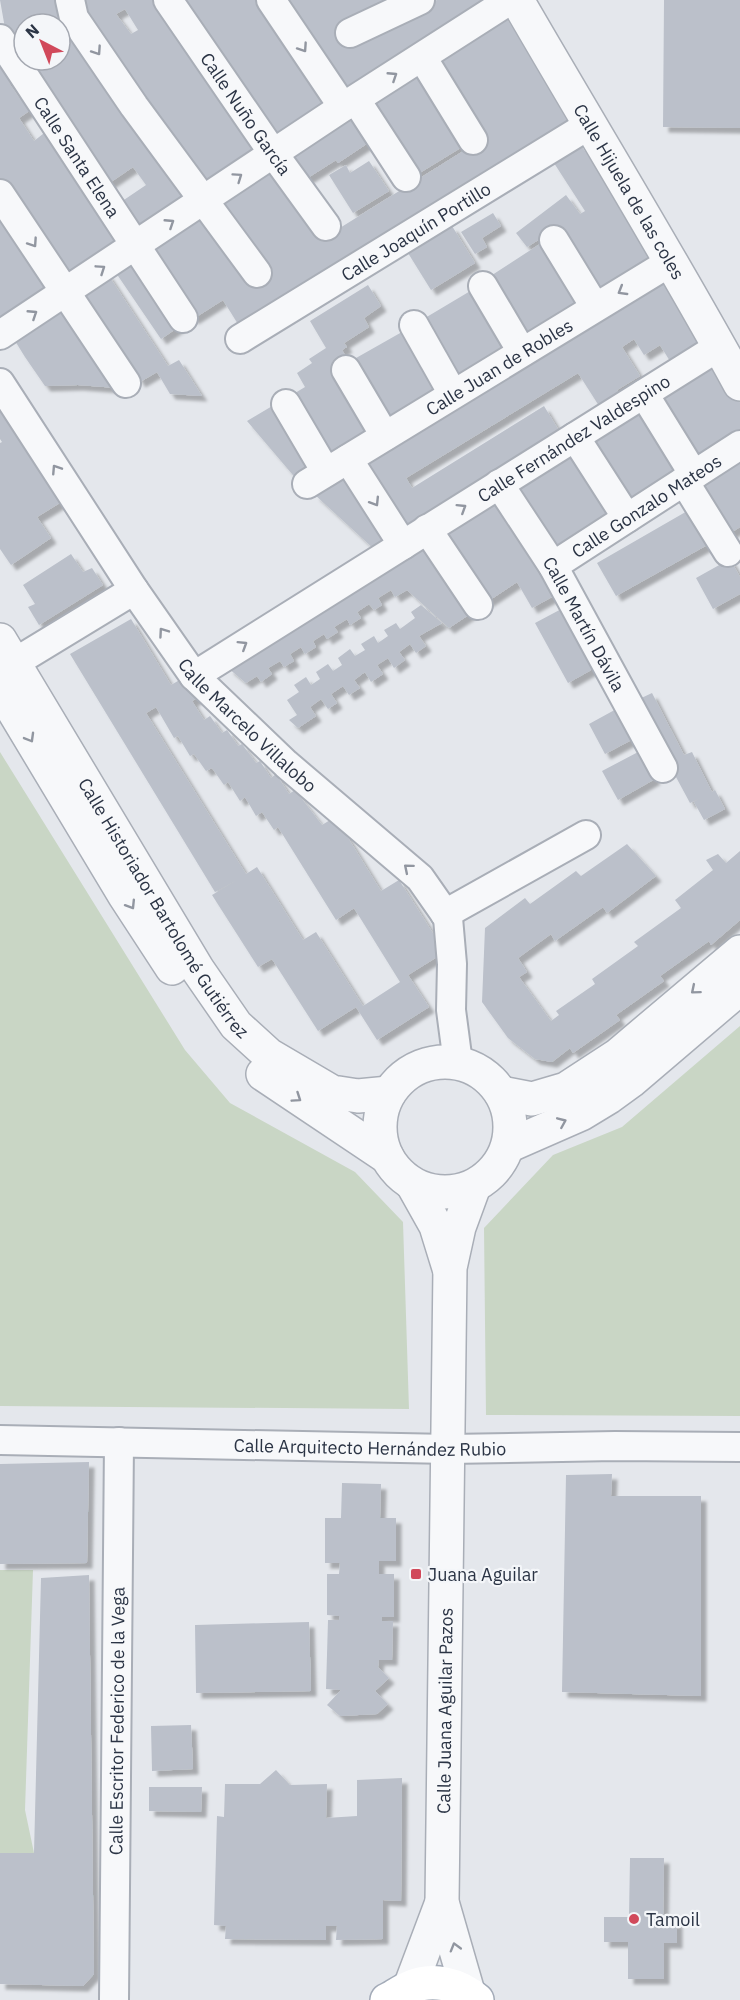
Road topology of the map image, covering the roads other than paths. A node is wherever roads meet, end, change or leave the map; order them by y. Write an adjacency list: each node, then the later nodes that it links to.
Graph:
1 (70, 0): 16 (street, one-way to 16)
2 (168, 0): 13 (street, Calle Nuño García)
3 (270, 0): 10 (street, one-way to 10)
4 (420, 0): 7 (street)
5 (510, 0): 9 (street)
6 (517, 0): 11 (street, Calle Hijuela de las coles)
7 (350, 33)
8 (0, 39): 19 (street, Calle Santa Elena)
9 (422, 57): 10 (street, one-way to 9); 12 (street)
10 (350, 103): 13 (street); 14 (street)
11 (589, 125): 20 (street, Calle Hijuela de las coles); 28 (street, Calle Joaquín Portillo)
12 (473, 140)
13 (273, 153): 16 (street, one-way to 13); 17 (street, Calle Nuño García)
14 (406, 177)
15 (0, 194): 23 (street, one-way to 23)
16 (204, 201): 19 (street, one-way to 16); 21 (street)
17 (326, 226)
18 (554, 240): 24 (street)
19 (136, 246): 23 (street, one-way to 19); 25 (street, Calle Santa Elena)
20 (672, 261): 24 (street, Calle Juan de Robles, one-way to 24); 29 (street, Calle Hijuela de las coles)
21 (257, 273)
22 (483, 286): 30 (street)
23 (66, 293): 27 (street, one-way to 23); 33 (street)
24 (595, 307): 30 (street, Calle Juan de Robles)
25 (183, 318)
26 (414, 325): 35 (street)
27 (0, 335)
28 (240, 339)
29 (720, 346): 34 (street, Calle Hijuela de las coles); 36 (street, Calle Fernández Valdespino)
30 (522, 352): 35 (street, Calle Juan de Robles)
31 (346, 370): 38 (street)
32 (0, 383): 49 (street, Calle Marcelo Villalobo, one-way to 32)
33 (126, 383)
34 (740, 384)
35 (453, 394): 38 (street, Calle Juan de Robles)
36 (644, 394): 39 (street, Calle Fernández Valdespino); 42 (street)
37 (286, 404): 41 (street)
38 (385, 435): 41 (street, Calle Juan de Robles)
39 (575, 437): 43 (street, Calle Fernández Valdespino); 44 (street)
40 (740, 445): 42 (street, Calle Gonzalo Mateos)
41 (327, 471): 46 (street, one-way to 46)
42 (689, 478): 44 (street, Calle Gonzalo Mateos); 47 (street)
43 (500, 484): 45 (street, Calle Fernández Valdespino, one-way to 43); 48 (street, Calle Martín Dávila)
44 (627, 518): 48 (street, Calle Gonzalo Mateos)
45 (427, 530): 46 (street, Calle Fernández Valdespino); 50 (street)
46 (403, 545): 52 (street, Calle Fernández Valdespino, one-way to 46)
47 (728, 552)
48 (553, 566): 53 (street, Calle Martín Dávila)
49 (135, 590): 51 (street); 52 (street, Calle Marcelo Villalobo, one-way to 49)
50 (478, 605)
51 (5, 664): 59 (street, Calle Historiador Bartolomé Gutiérrez); 62 (street, Calle Historiador Bartolomé Gutiérrez, one-way to 62)
52 (194, 676): 55 (street, Calle Marcelo Villalobo, one-way to 52)
53 (663, 768)
54 (586, 835): 55 (street)
55 (445, 914): 58 (street, Calle Marcelo Villalobo)
56 (740, 952): 60 (street, one-way to 60)
57 (740, 988): 61 (street, one-way to 57)
58 (458, 1063): 59 (street); 60 (street)
59 (389, 1093): 62 (street, Calle Historiador Bartolomé Gutiérrez)
60 (501, 1093): 61 (street)
61 (508, 1146): 64 (street)
62 (387, 1157): 63 (street, Calle Historiador Bartolomé Gutiérrez)
63 (413, 1185): 64 (street); 65 (street, Calle Juana Aguilar Pazos)
64 (474, 1186): 65 (street, Calle Juana Aguilar Pazos)
65 (450, 1268): 69 (street, Calle Juana Aguilar Pazos)
66 (0, 1440): 67 (street, Calle Arquitecto Hernández Rubio)
67 (119, 1442): 69 (street, Calle Arquitecto Hernández Rubio); 73 (street, Calle Escritor Federico de la Vega)
68 (740, 1447): 69 (street, Calle Arquitecto Hernández Rubio)
69 (449, 1449): 70 (street, Calle Juana Aguilar Pazos)
70 (442, 1902): 71 (street, Calle Juana Aguilar Pazos); 72 (street, Calle Juana Aguilar Pazos, one-way to 70)
71 (395, 1996): 72 (main road)
72 (472, 1996)
73 (114, 2000)

